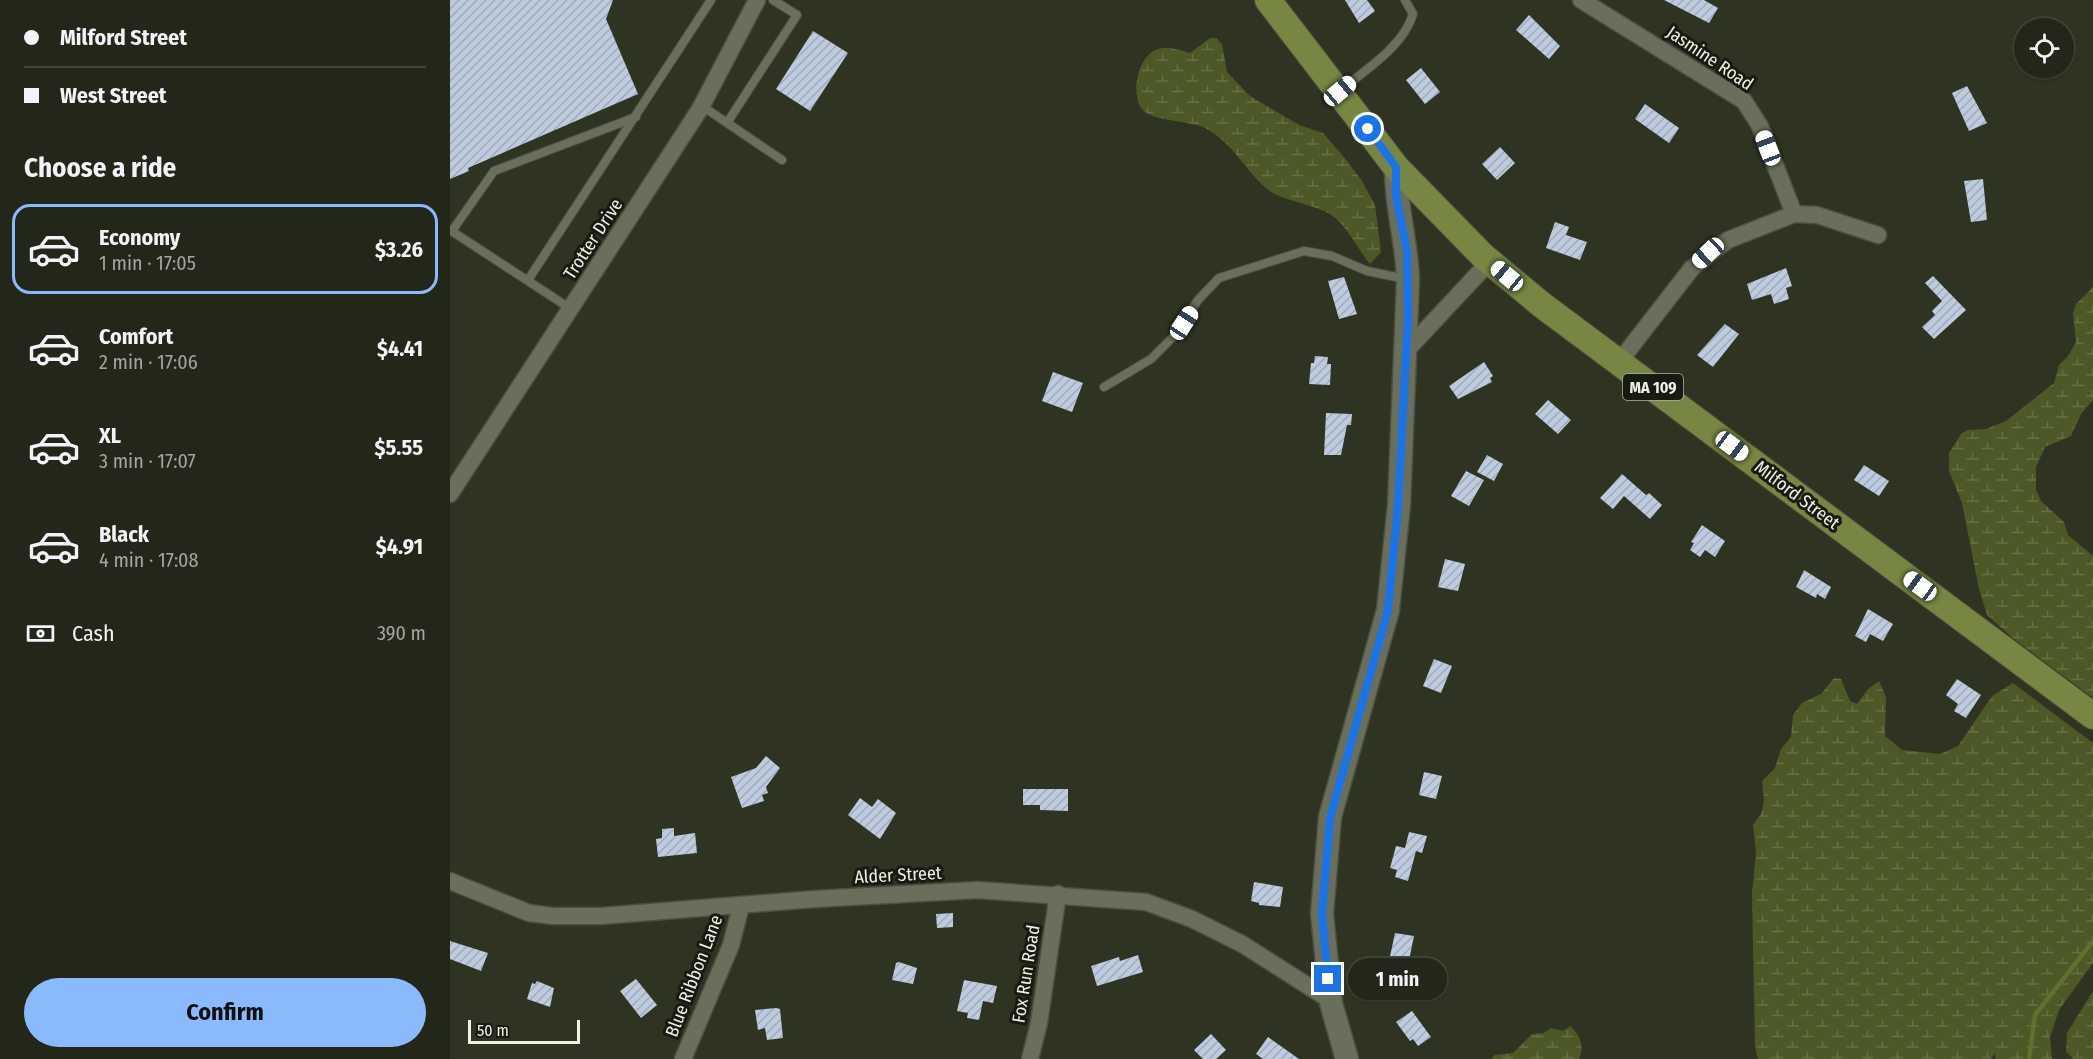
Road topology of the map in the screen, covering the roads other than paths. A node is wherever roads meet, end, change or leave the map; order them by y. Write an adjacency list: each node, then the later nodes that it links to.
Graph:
1 (711, 0): 9 (lane)
2 (757, 0): 8 (street, Trotter Drive)
3 (773, 0): 10 (lane)
4 (1268, 0): 7 (main road, Milford Street / MA 109)
5 (1405, 0): 7 (lane)
6 (1581, 0): 13 (street, Jasmine Road)
7 (1340, 91): 12 (main road, Milford Street / MA 109)
8 (702, 106): 10 (lane); 19 (street, Trotter Drive)
9 (636, 117): 14 (lane); 17 (lane)
10 (727, 123): 11 (lane)
11 (782, 160)
12 (1396, 167): 16 (main road, Milford Street / MA 109); 18 (street)
13 (1794, 214): 15 (street); 21 (street)
14 (451, 230): 17 (lane)
15 (1878, 235)
16 (1490, 261): 20 (street); 21 (main road, Milford Street / MA 109)
17 (528, 280): 19 (lane)
18 (1408, 280): 20 (street); 22 (lane)
19 (571, 309): 23 (street, Trotter Drive)
20 (1406, 351): 28 (street)
21 (1619, 362): 24 (main road, Milford Street / MA 109)
22 (1104, 387)
23 (450, 494)
24 (2093, 716)
25 (450, 881): 27 (street, Alder Street)
26 (1058, 894): 27 (street, Alder Street); 28 (street, Alder Street); 30 (street, Fox Run Road)
27 (741, 906): 29 (street, Blue Ribbon Lane)
28 (1330, 1000): 31 (street)
29 (682, 1059)
30 (1030, 1059)
31 (1347, 1059)

